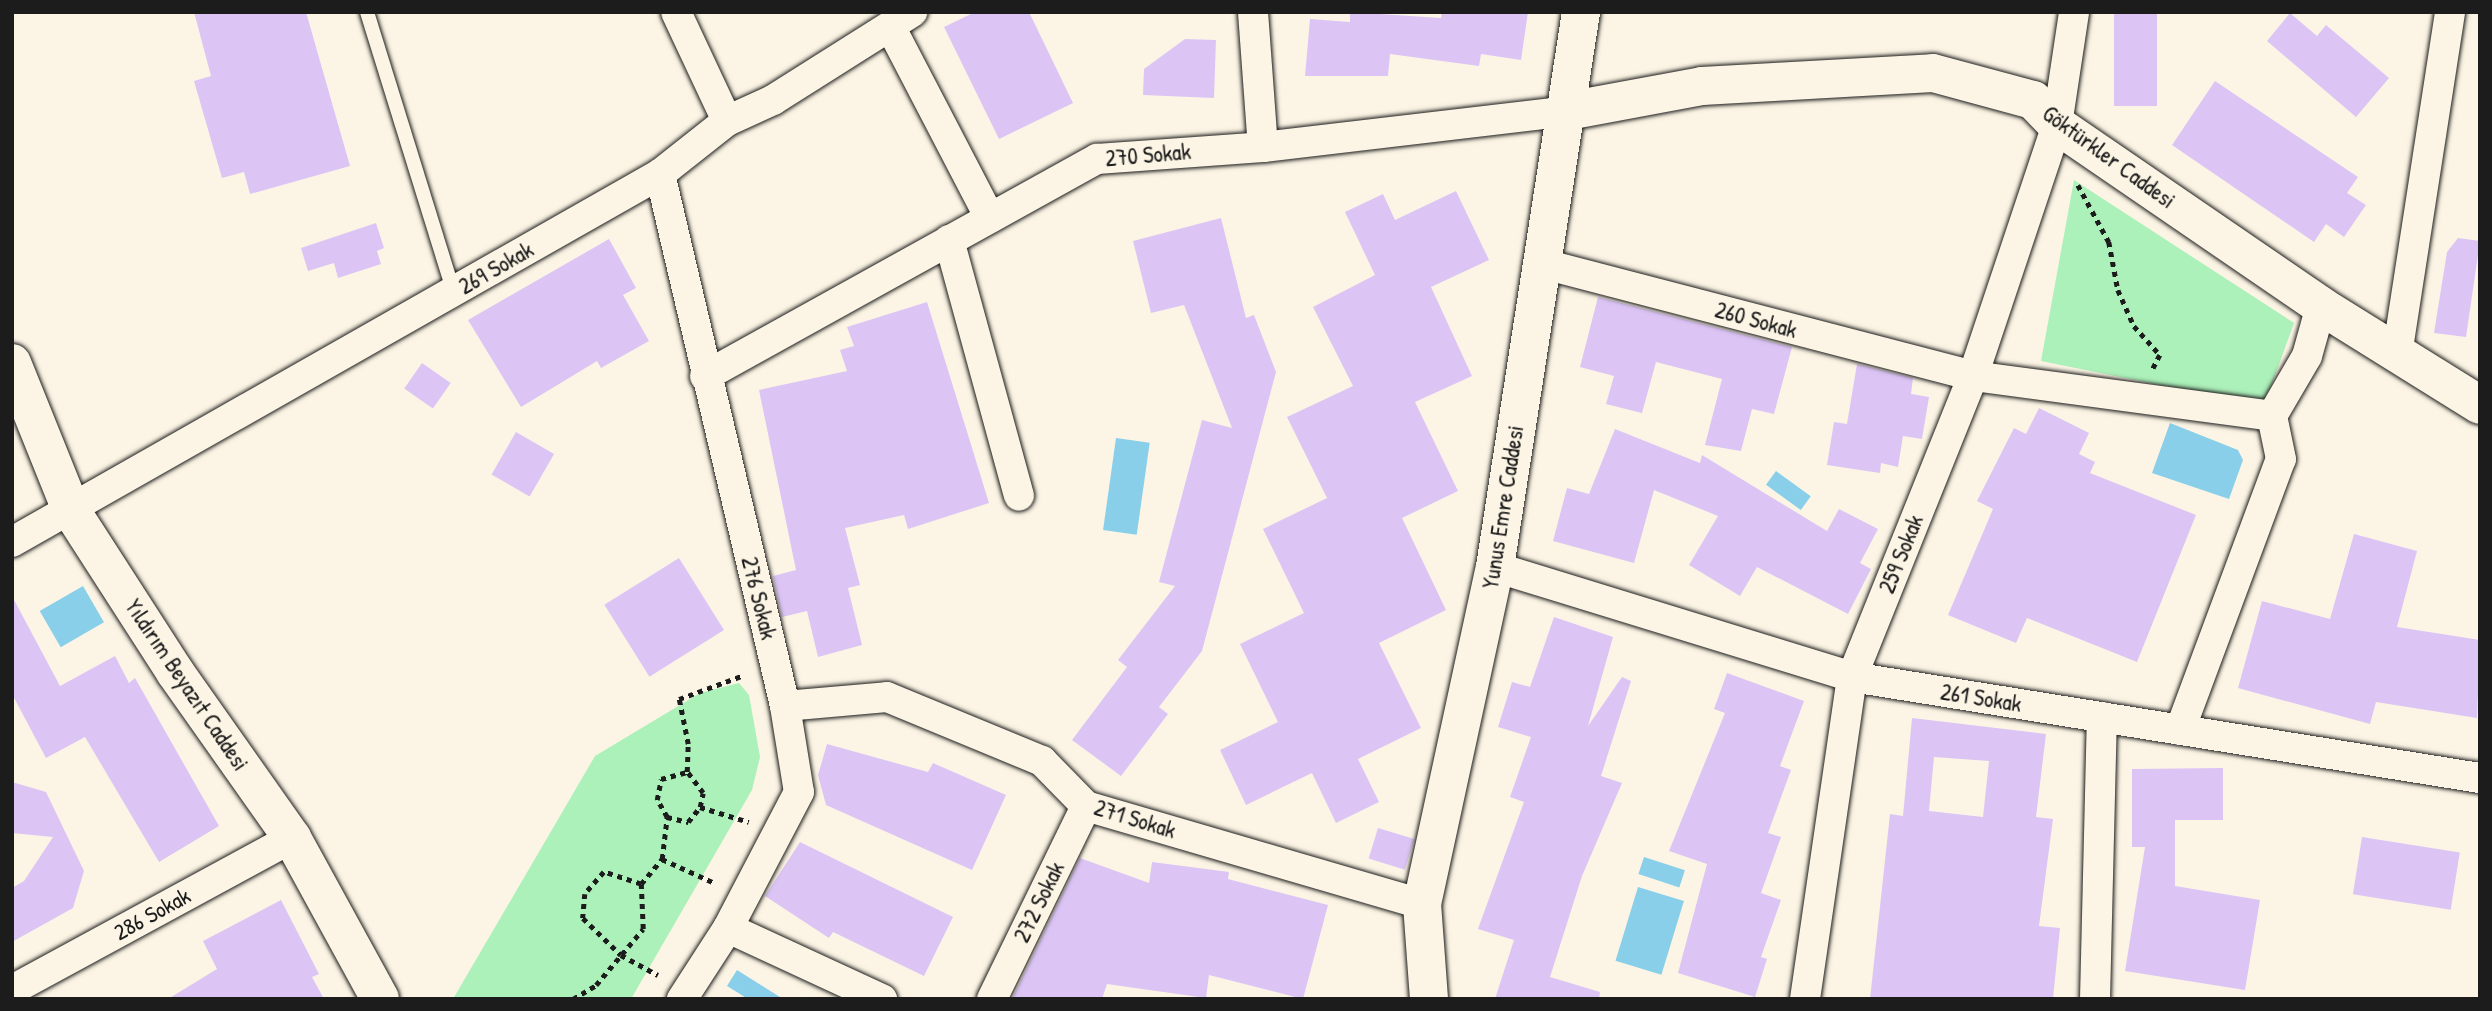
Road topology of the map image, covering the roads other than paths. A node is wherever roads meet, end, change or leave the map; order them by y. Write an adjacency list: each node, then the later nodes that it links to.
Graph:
1 (367, 12): 16 (lane)
2 (676, 12): 9 (street)
3 (1254, 12): 11 (street)
4 (1581, 12): 8 (street, Yunus Emre Caddesi)
5 (2074, 12): 10 (street, 259 Sokak)
6 (2450, 12): 18 (street)
7 (901, 20): 9 (street, 269 Sokak); 13 (street)
8 (1562, 112): 10 (street, Göktürkler Caddesi); 11 (street, 270 Sokak); 15 (street, Yunus Emre Caddesi)
9 (727, 121): 12 (street, 269 Sokak)
10 (2056, 125): 17 (street, Göktürkler Caddesi); 21 (street, 259 Sokak)
11 (1263, 147): 13 (street, 270 Sokak)
12 (660, 174): 16 (street, 269 Sokak); 20 (street, 276 Sokak)
13 (990, 218): 14 (street, 270 Sokak)
14 (949, 240): 20 (street, 270 Sokak); 24 (street)
15 (1540, 263): 21 (street, 260 Sokak); 27 (street, Yunus Emre Caddesi)
16 (454, 293): 25 (street, 269 Sokak)
17 (2321, 306): 18 (street, Göktürkler Caddesi); 23 (street)
18 (2397, 355): 22 (street, Göktürkler Caddesi)
19 (12, 363): 25 (street, Yıldırım Beyazıt Caddesi)
20 (705, 376): 29 (street, 276 Sokak)
21 (1973, 376): 23 (street, 260 Sokak); 28 (street, 259 Sokak)
22 (2480, 405)
23 (2272, 416): 31 (street)
24 (1019, 496)
25 (72, 512): 26 (street, 269 Sokak); 34 (street, Yıldırım Beyazıt Caddesi)
26 (12, 542)
27 (1495, 567): 28 (street, 261 Sokak); 35 (street, Yunus Emre Caddesi)
28 (1852, 677): 30 (street, 261 Sokak); 43 (street, 259 Sokak)
29 (785, 706): 33 (street, 271 Sokak); 36 (street, 276 Sokak)
30 (2102, 717): 31 (street, 261 Sokak); 44 (street)
31 (2180, 730): 32 (street, 261 Sokak)
32 (2480, 778)
33 (1086, 806): 35 (street, 271 Sokak); 41 (street, 272 Sokak)
34 (292, 838): 37 (street, 286 Sokak); 39 (street, Yıldırım Beyazıt Caddesi)
35 (1422, 904): 42 (street, Yunus Emre Caddesi)
36 (728, 928): 38 (street, 276 Sokak); 40 (street)
37 (12, 990)
38 (684, 995)
39 (380, 999)
40 (883, 999)
41 (992, 999)
42 (1429, 999)
43 (1805, 999)
44 (2095, 999)

